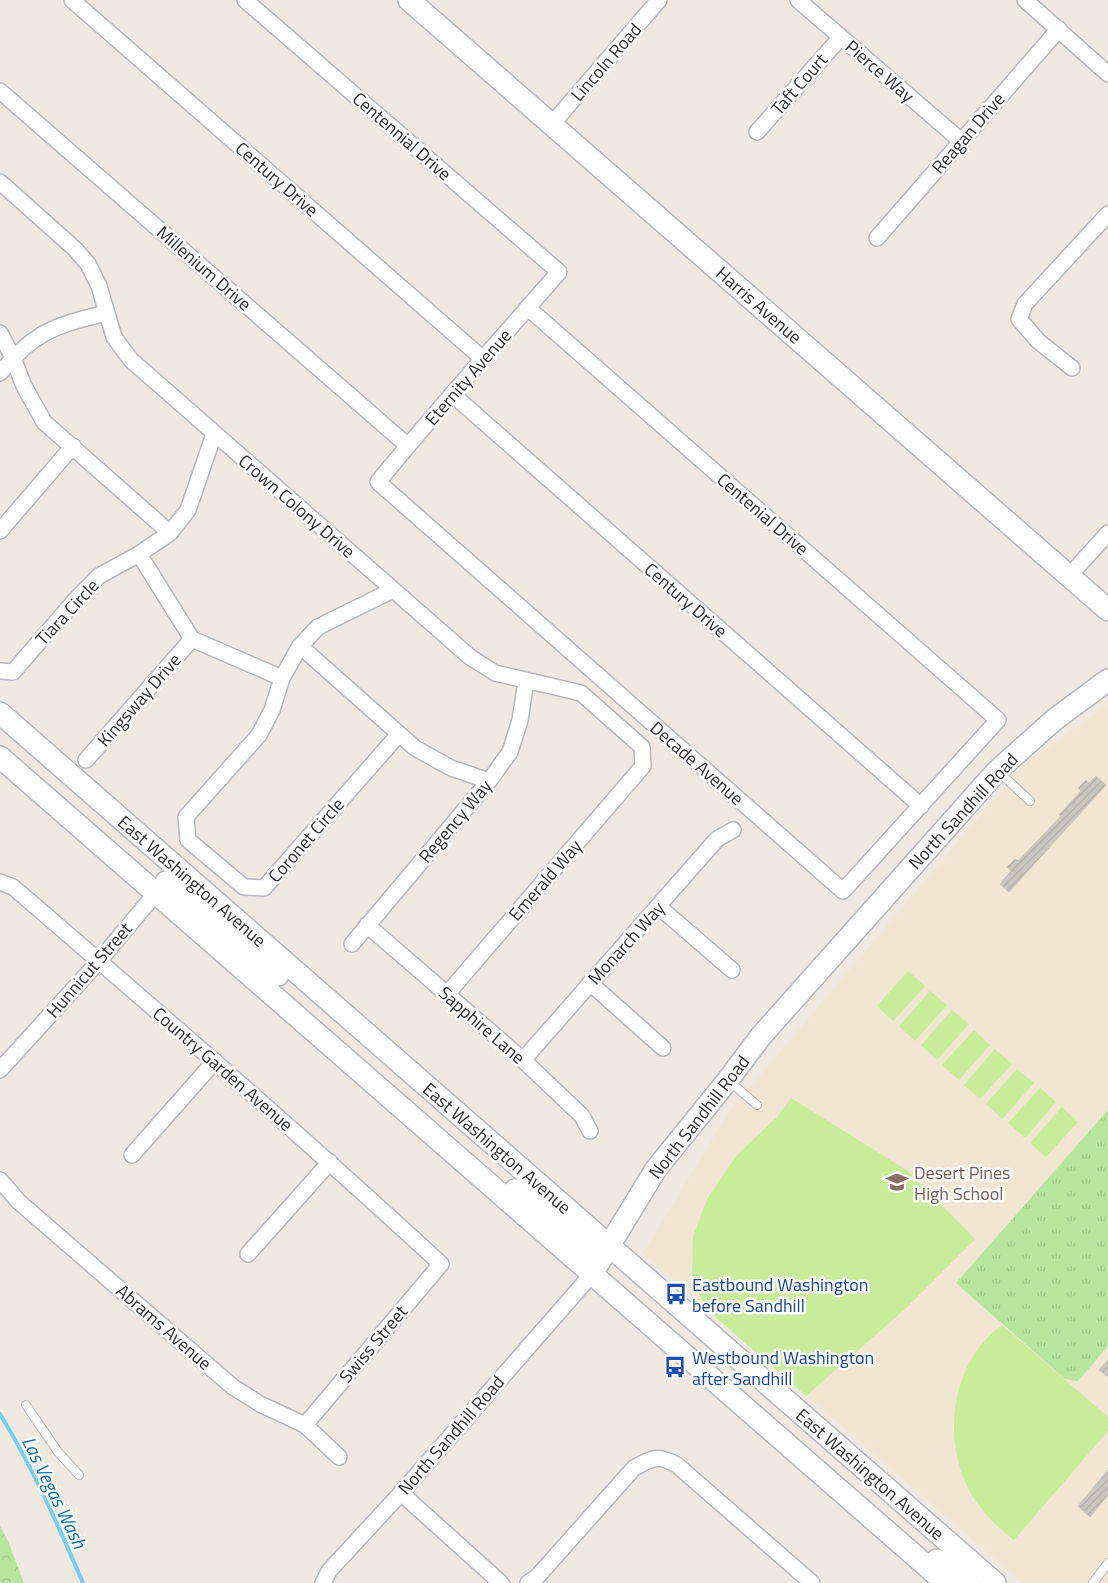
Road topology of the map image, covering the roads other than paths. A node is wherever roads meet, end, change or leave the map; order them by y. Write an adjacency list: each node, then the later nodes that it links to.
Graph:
1 (72, 0): 22 (street, Century Drive)
2 (245, 0): 17 (street, Centennial Drive)
3 (409, 0): 11 (main road, Harris Avenue)
4 (659, 0): 11 (street, Lincoln Road)
5 (798, 0): 8 (street, Pierce Way)
6 (1025, 0): 7 (street)
7 (1058, 29): 9 (street); 13 (street, Reagan Drive)
8 (841, 37): 12 (street, Taft Court); 13 (street, Pierce Way)
9 (1108, 74)
10 (0, 91): 28 (street, Millenium Drive)
11 (552, 124): 34 (main road, Harris Avenue)
12 (757, 132)
13 (961, 141): 16 (street, Reagan Drive)
14 (0, 182): 19 (street, Crown Colony Drive)
15 (1108, 214): 23 (street)
16 (877, 238)
17 (558, 272): 18 (street, Eternity Avenue)
18 (528, 308): 22 (street, Eternity Avenue); 44 (street, Centenial Drive)
19 (106, 312): 21 (street); 26 (street, Crown Colony Drive)
20 (0, 333): 21 (street)
21 (13, 358): 24 (street); 27 (street)
22 (483, 359): 25 (street, Eternity Avenue)
23 (1072, 368)
24 (0, 373)
25 (452, 394): 28 (street, Eternity Avenue); 53 (street, Century Drive)
26 (214, 434): 31 (street); 35 (street, Crown Colony Drive)
27 (73, 446): 30 (street); 31 (street)
28 (408, 446): 29 (street, Eternity Avenue)
29 (378, 482): 53 (street, Decade Avenue)
30 (0, 531)
31 (170, 533): 33 (street)
32 (1108, 533): 34 (street)
33 (139, 554): 37 (street); 39 (street, Tiara Circle)
34 (1069, 576): 36 (main road, Harris Avenue)
35 (393, 590): 38 (street); 42 (street, Crown Colony Drive)
36 (1108, 610)
37 (192, 639): 40 (street); 49 (street, Kingsway Drive)
38 (300, 646): 40 (street); 46 (street)
39 (0, 671)
40 (282, 678): 46 (street, Coronet Circle)
41 (1108, 680): 50 (main road, North Sandhill Road)
42 (526, 681): 48 (street, Crown Colony Drive); 51 (street, Regency Way)
43 (0, 713): 49 (main road, East Washington Avenue)
44 (998, 720): 53 (street, Decade Avenue)
45 (0, 733): 49 (main road)
46 (399, 734): 51 (street)
47 (0, 758): 56 (main road, East Washington Avenue)
48 (643, 766): 63 (street, Emerald Way)
49 (79, 768): 56 (main road, East Washington Avenue)
50 (997, 771): 52 (lane); 68 (main road, North Sandhill Road)
51 (489, 781): 58 (street, Regency Way)
52 (1030, 801)
53 (920, 806)
54 (733, 830): 57 (street, Monarch Way)
55 (0, 882): 60 (street, Country Garden Avenue)
56 (167, 882): 60 (street, Hunnicut Street); 75 (main road, East Washington Avenue); 75 (main road, East Washington Avenue)
57 (658, 906): 61 (street); 62 (street, Monarch Way)
58 (367, 926): 59 (street, Regency Way); 63 (street, Sapphire Lane)
59 (352, 944)
60 (98, 961): 66 (street, Country Garden Avenue); 67 (street, Hunnicut Street)
61 (732, 970)
62 (590, 983): 64 (street); 65 (street, Monarch Way)
63 (447, 994): 65 (street, Sapphire Lane)
64 (663, 1048)
65 (523, 1060): 70 (street, Sapphire Lane)
66 (214, 1061): 71 (street); 72 (street, Country Garden Avenue)
67 (0, 1070)
68 (728, 1080): 69 (lane); 75 (main road, North Sandhill Road)
69 (757, 1105)
70 (590, 1131)
71 (132, 1155)
72 (330, 1162): 74 (street); 76 (street, Country Garden Avenue)
73 (0, 1180): 78 (street, Abrams Avenue)
74 (248, 1254)
75 (601, 1259): 81 (street, North Sandhill Road); 82 (main road, East Washington Avenue); 91 (main road, East Washington Avenue)
76 (441, 1264): 78 (street, Swiss Street)
77 (26, 1405): 80 (lane)
78 (305, 1424): 79 (street, Abrams Avenue)
79 (339, 1457)
80 (79, 1475)
81 (400, 1493): 85 (street, North Sandhill Road); 86 (street)
82 (881, 1526): 89 (main road, East Washington Avenue); 90 (main road)
83 (1108, 1563): 92 (lane)
84 (794, 1577): 87 (street); 88 (street)
85 (323, 1583)
86 (502, 1583)
87 (528, 1583)
88 (812, 1583)
89 (946, 1583)
90 (968, 1583)
91 (995, 1583)
92 (1092, 1583)

